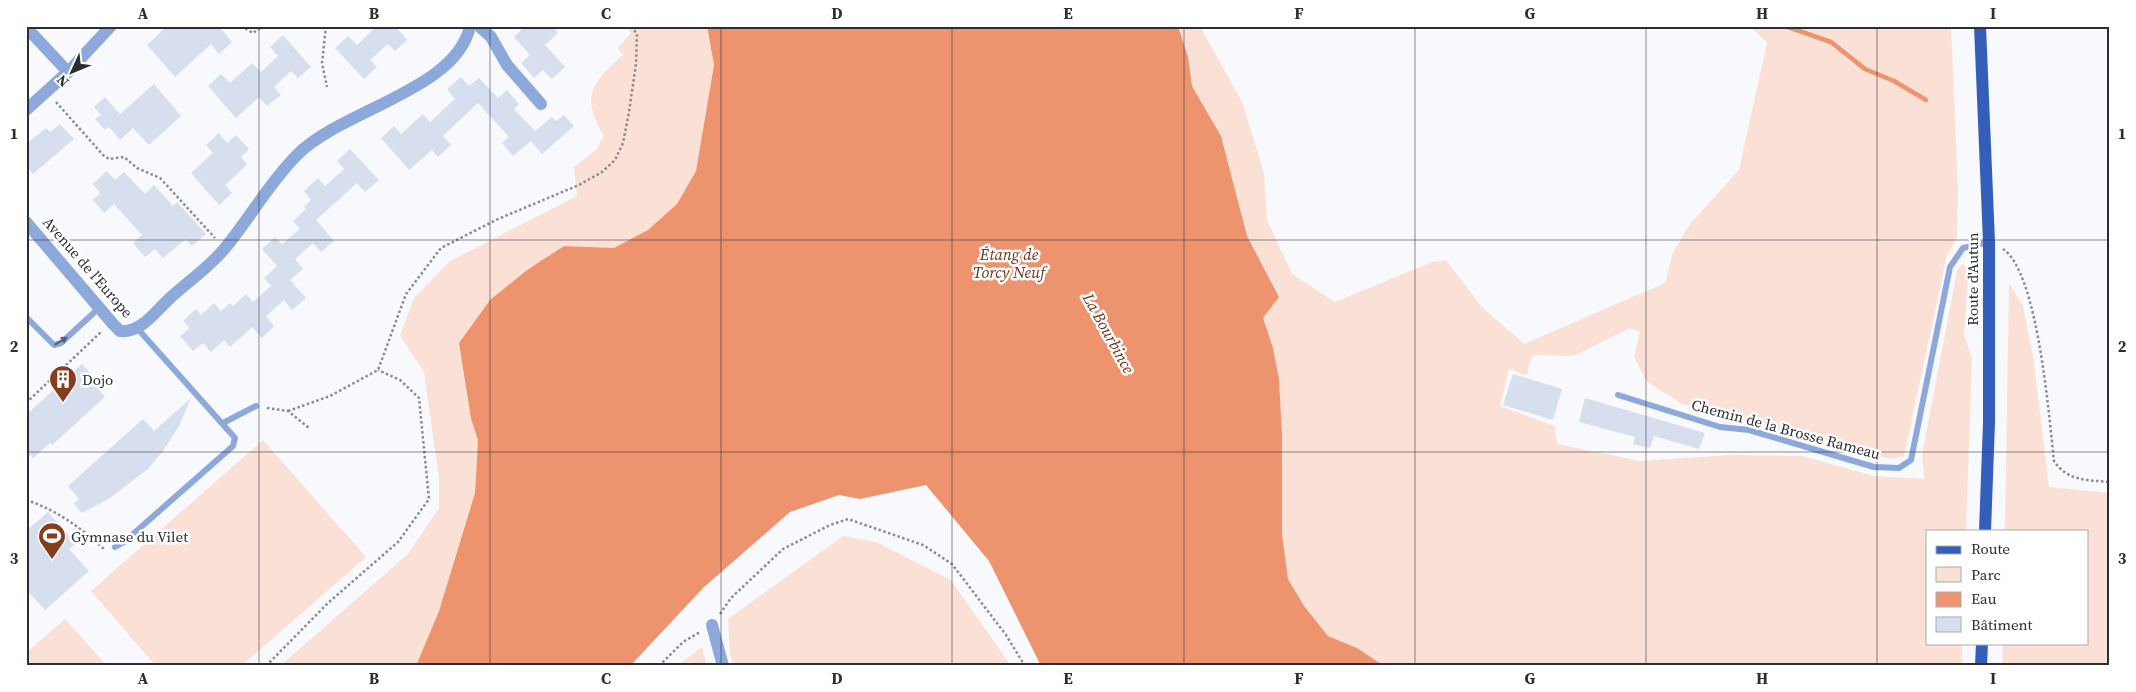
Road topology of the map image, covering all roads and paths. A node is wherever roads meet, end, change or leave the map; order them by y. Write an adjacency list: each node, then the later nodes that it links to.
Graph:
1 (111, 26): 10 (street)
2 (242, 26): 3 (path)
3 (263, 26)
4 (326, 26): 11 (path)
5 (470, 26): 17 (street)
6 (480, 26): 13 (street)
7 (631, 26): 22 (path)
8 (1980, 26): 16 (main road, Route d'Autun)
9 (26, 27): 10 (street)
10 (68, 72): 12 (street)
11 (327, 87)
12 (47, 92): 14 (street); 17 (path)
13 (541, 104)
14 (26, 110)
15 (26, 222): 18 (street, Avenue de l'Europe)
16 (1989, 242): 23 (lane, Chemin de la Brosse Rameau); 29 (path); 31 (main road, Route d'Autun)
17 (225, 248): 20 (street)
18 (99, 308): 19 (lane, one-way to 18); 20 (street, Avenue de l'Europe)
19 (26, 316)
20 (131, 330): 27 (lane)
21 (99, 334): 24 (path)
22 (378, 370): 26 (path); 35 (path)
23 (1618, 395)
24 (26, 403)
25 (256, 406): 26 (path); 27 (lane)
26 (288, 411): 28 (path)
27 (223, 423): 32 (lane)
28 (309, 428)
29 (2110, 482)
30 (26, 500): 32 (path)
31 (1986, 530)
32 (115, 547)
33 (712, 625): 36 (path); 37 (street); 38 (path)
34 (1982, 644): 39 (main road)
35 (266, 666)
36 (658, 666)
37 (722, 666)
38 (1025, 666)
39 (1981, 666)

